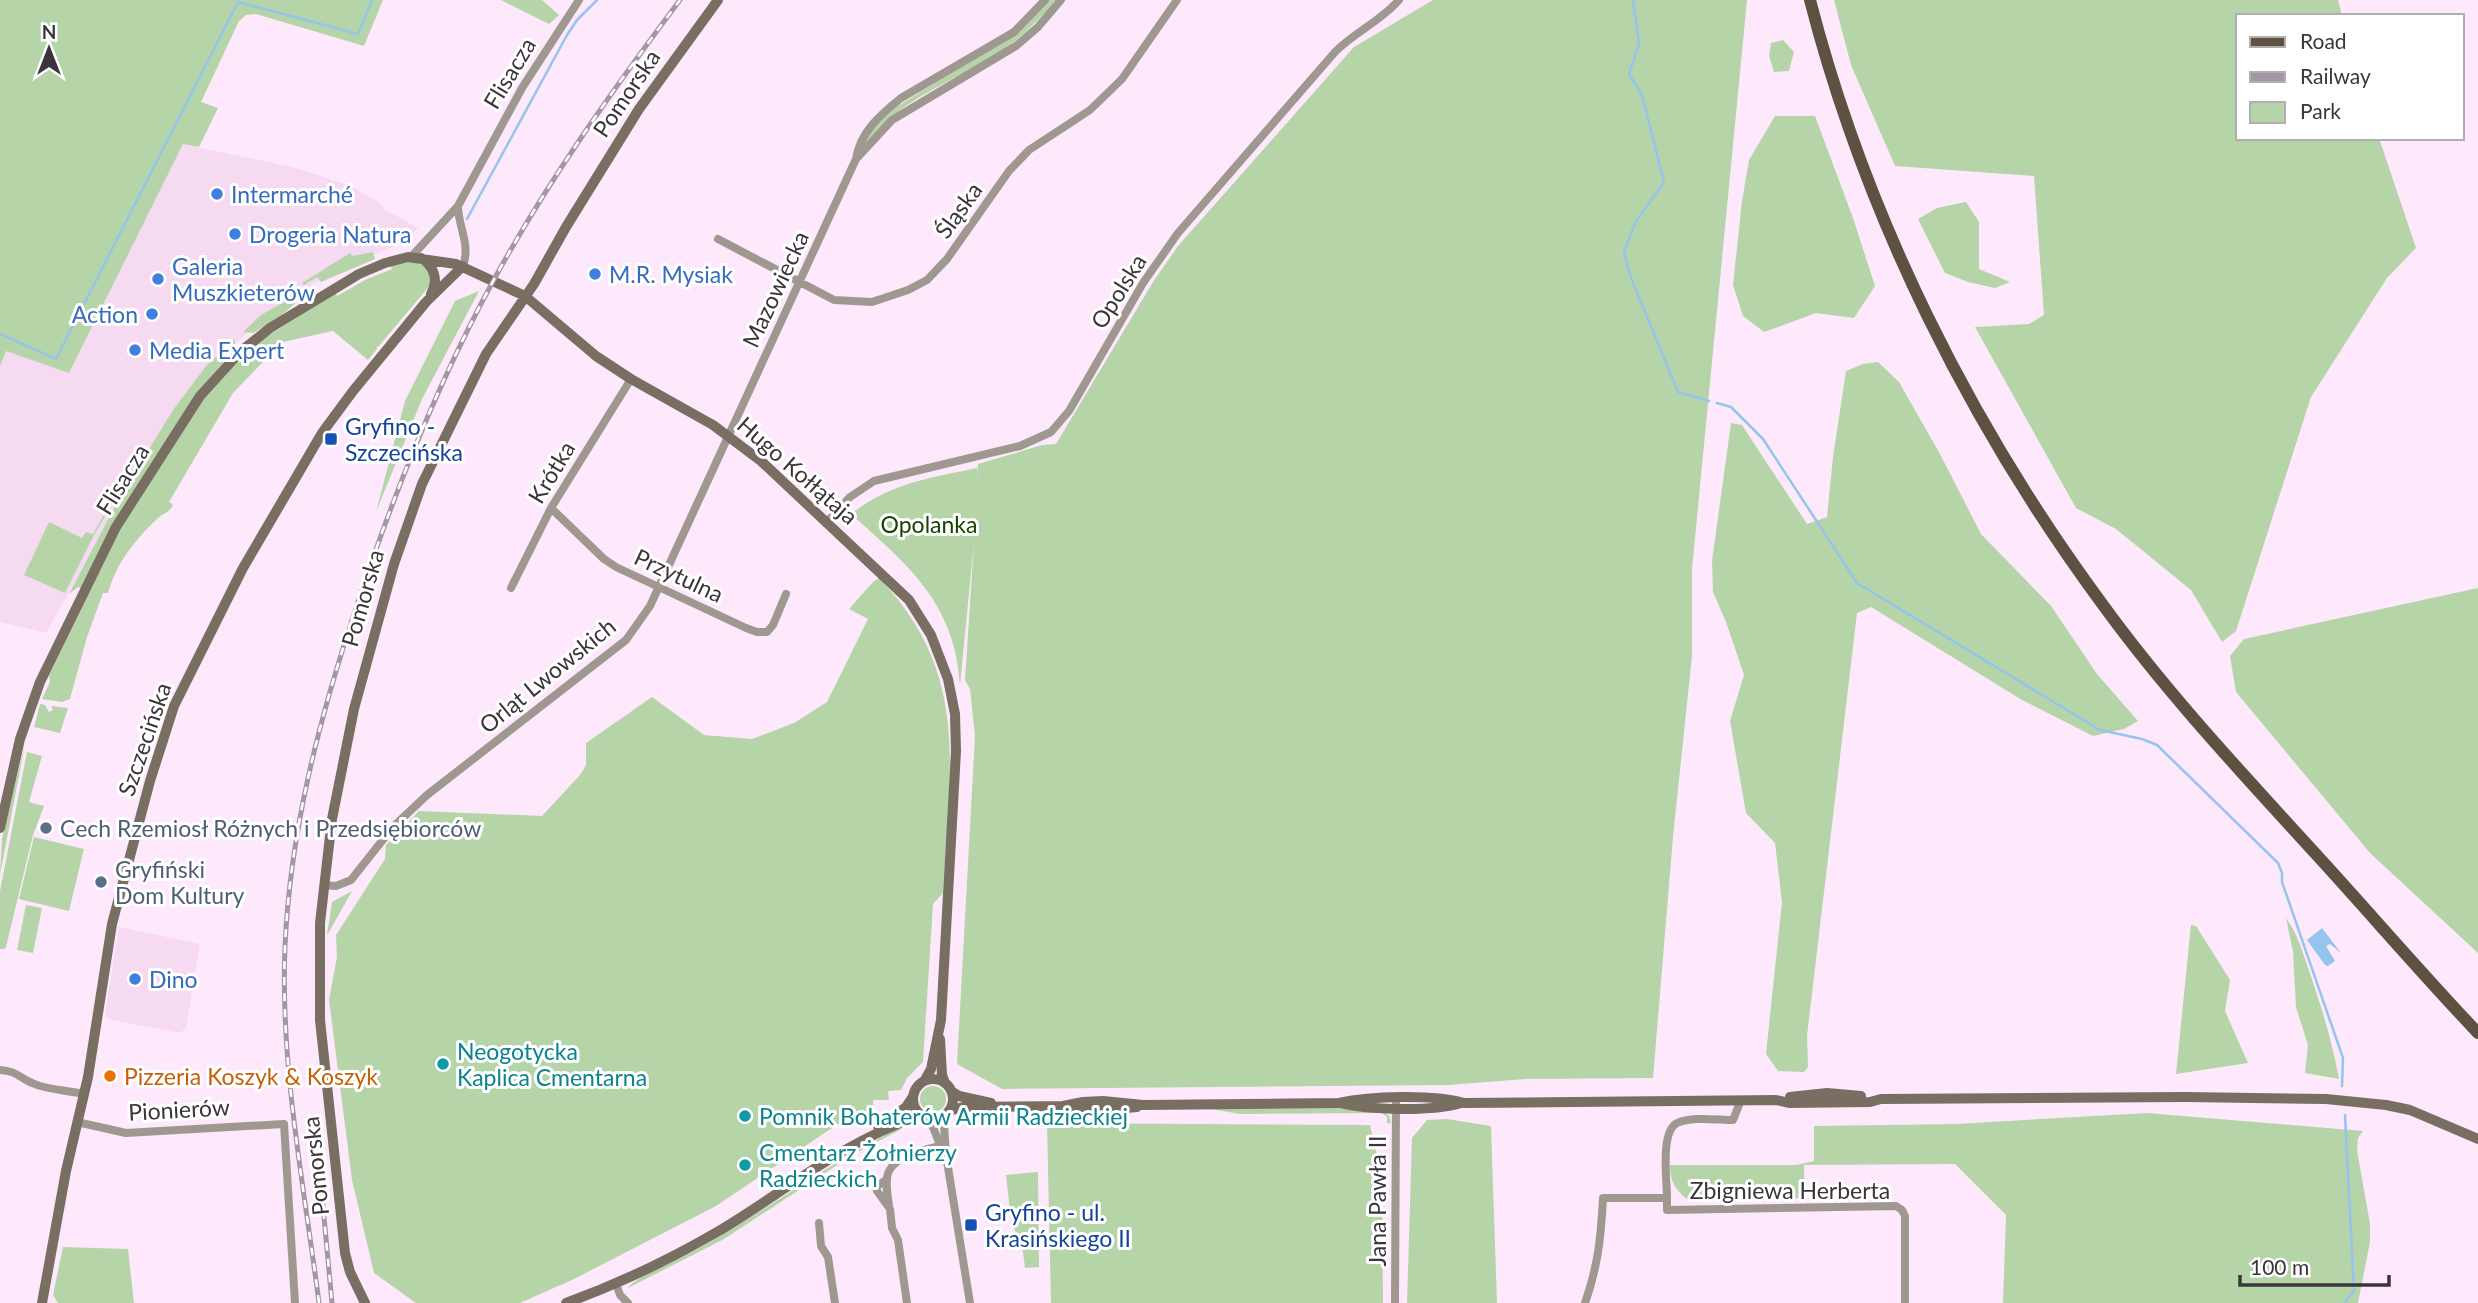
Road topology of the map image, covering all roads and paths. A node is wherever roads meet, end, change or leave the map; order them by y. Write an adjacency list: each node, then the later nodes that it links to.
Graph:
1 (579, 0): 9 (street, Flisacza)
2 (718, 0): 14 (street, Pomorska)
3 (1045, 0): 8 (street, Mazowiecka)
4 (1061, 0): 8 (street, Mazowiecka)
5 (1177, 0): 13 (street, Śląska)
6 (1399, 0): 19 (street, Opolska)
7 (1810, 0): 25 (main road)
8 (856, 159): 13 (street, Mazowiecka)
9 (458, 206): 11 (street, Flisacza); 12 (street)
10 (718, 239): 13 (street, Śląska)
11 (416, 257): 12 (street, Flisacza); 15 (street); 23 (street, Flisacza)
12 (463, 266): 14 (street, Flisacza); 15 (street, Szczecińska)
13 (798, 283): 17 (street, Mazowiecka)
14 (525, 296): 16 (street, Hugo Kołłątaja); 24 (street, Pomorska)
15 (426, 302): 30 (street, Szczecińska)
16 (631, 379): 17 (street, Hugo Kołłątaja); 18 (street, Krótka)
17 (728, 435): 19 (street, Hugo Kołłątaja); 20 (street, Orląt Lwowskich)
18 (551, 508): 20 (street, Przytulna); 21 (street, Krótka)
19 (827, 522): 26 (street, Hugo Kołłątaja)
20 (659, 587): 22 (street, Przytulna); 24 (street, Orląt Lwowskich)
21 (511, 588)
22 (786, 594)
23 (0, 828)
24 (324, 885): 45 (street, Pomorska)
25 (2478, 1033)
26 (939, 1037): 28 (street, Hugo Kołłątaja); 29 (street, Hugo Kołłątaja)
27 (0, 1070): 30 (street)
28 (925, 1080): 29 (street); 31 (street)
29 (948, 1087): 34 (street); 35 (street)
30 (84, 1094): 37 (street, Szczecińska)
31 (912, 1098): 36 (street); 38 (street)
32 (1741, 1100): 33 (street); 39 (street); 42 (street)
33 (1396, 1103): 34 (street); 55 (street, Jana Pawła II)
34 (1001, 1106): 35 (street)
35 (948, 1113): 36 (street); 41 (street)
36 (924, 1118): 38 (street); 40 (street)
37 (77, 1122): 46 (street, Szczecińska); 47 (street, Pionierów)
38 (872, 1134): 44 (street)
39 (2478, 1139)
40 (940, 1146): 41 (street); 53 (street)
41 (946, 1155): 54 (street)
42 (1667, 1198): 56 (street); 57 (street, Zbigniewa Herberta)
43 (819, 1223): 52 (street)
44 (616, 1284): 50 (street); 51 (street)
45 (358, 1288): 48 (street, Pomorska); 49 (street, Pomorska)
46 (42, 1303)
47 (295, 1303)
48 (365, 1303)
49 (374, 1303)
50 (566, 1303)
51 (628, 1303)
52 (835, 1303)
53 (907, 1303)
54 (971, 1303)
55 (1395, 1303)
56 (1585, 1303)
57 (1905, 1303)

